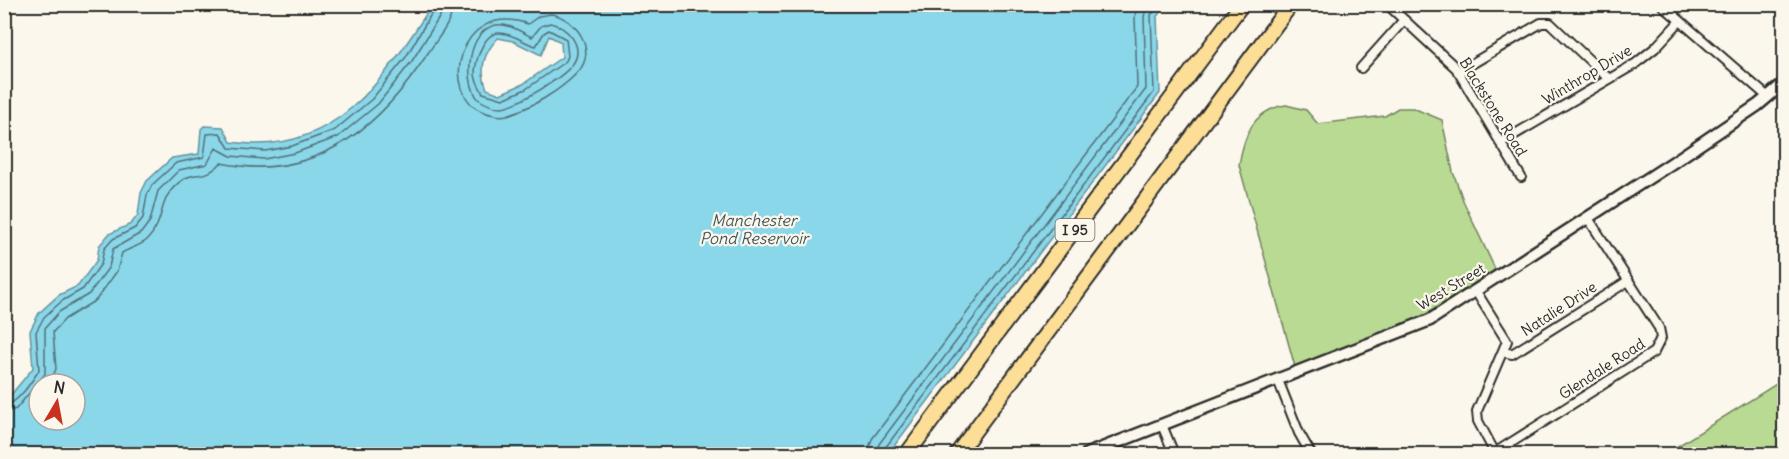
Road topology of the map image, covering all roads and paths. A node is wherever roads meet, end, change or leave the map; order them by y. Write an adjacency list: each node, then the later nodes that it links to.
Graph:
1 (1242, 4): 21 (highway, I 95)
2 (1291, 4): 22 (highway, I 95)
3 (1387, 4): 5 (street, Blackstone Road)
4 (1661, 4): 6 (street)
5 (1403, 21): 7 (street); 8 (street, Blackstone Road)
6 (1680, 21): 9 (street, Winthrop Drive); 11 (street)
7 (1361, 68)
8 (1458, 72): 9 (street); 12 (street, Blackstone Road)
9 (1608, 78): 12 (street, Winthrop Drive)
10 (1785, 83): 11 (main road, West Street)
11 (1768, 98): 14 (main road, West Street)
12 (1500, 143): 13 (street, Blackstone Road)
13 (1521, 177)
14 (1588, 218): 15 (street, Glendale Road); 16 (main road, West Street)
15 (1628, 281): 17 (street, Natalie Drive); 26 (street, Glendale Road)
16 (1475, 290): 17 (street); 18 (main road, West Street)
17 (1504, 352): 26 (street)
18 (1278, 380): 19 (main road, West Street); 25 (street)
19 (1162, 425): 20 (main road, West Street); 24 (street)
20 (1100, 452): 23 (main road, West Street)
21 (907, 454)
22 (957, 454)
23 (1087, 454)
24 (1174, 454)
25 (1311, 454)
26 (1494, 454)

